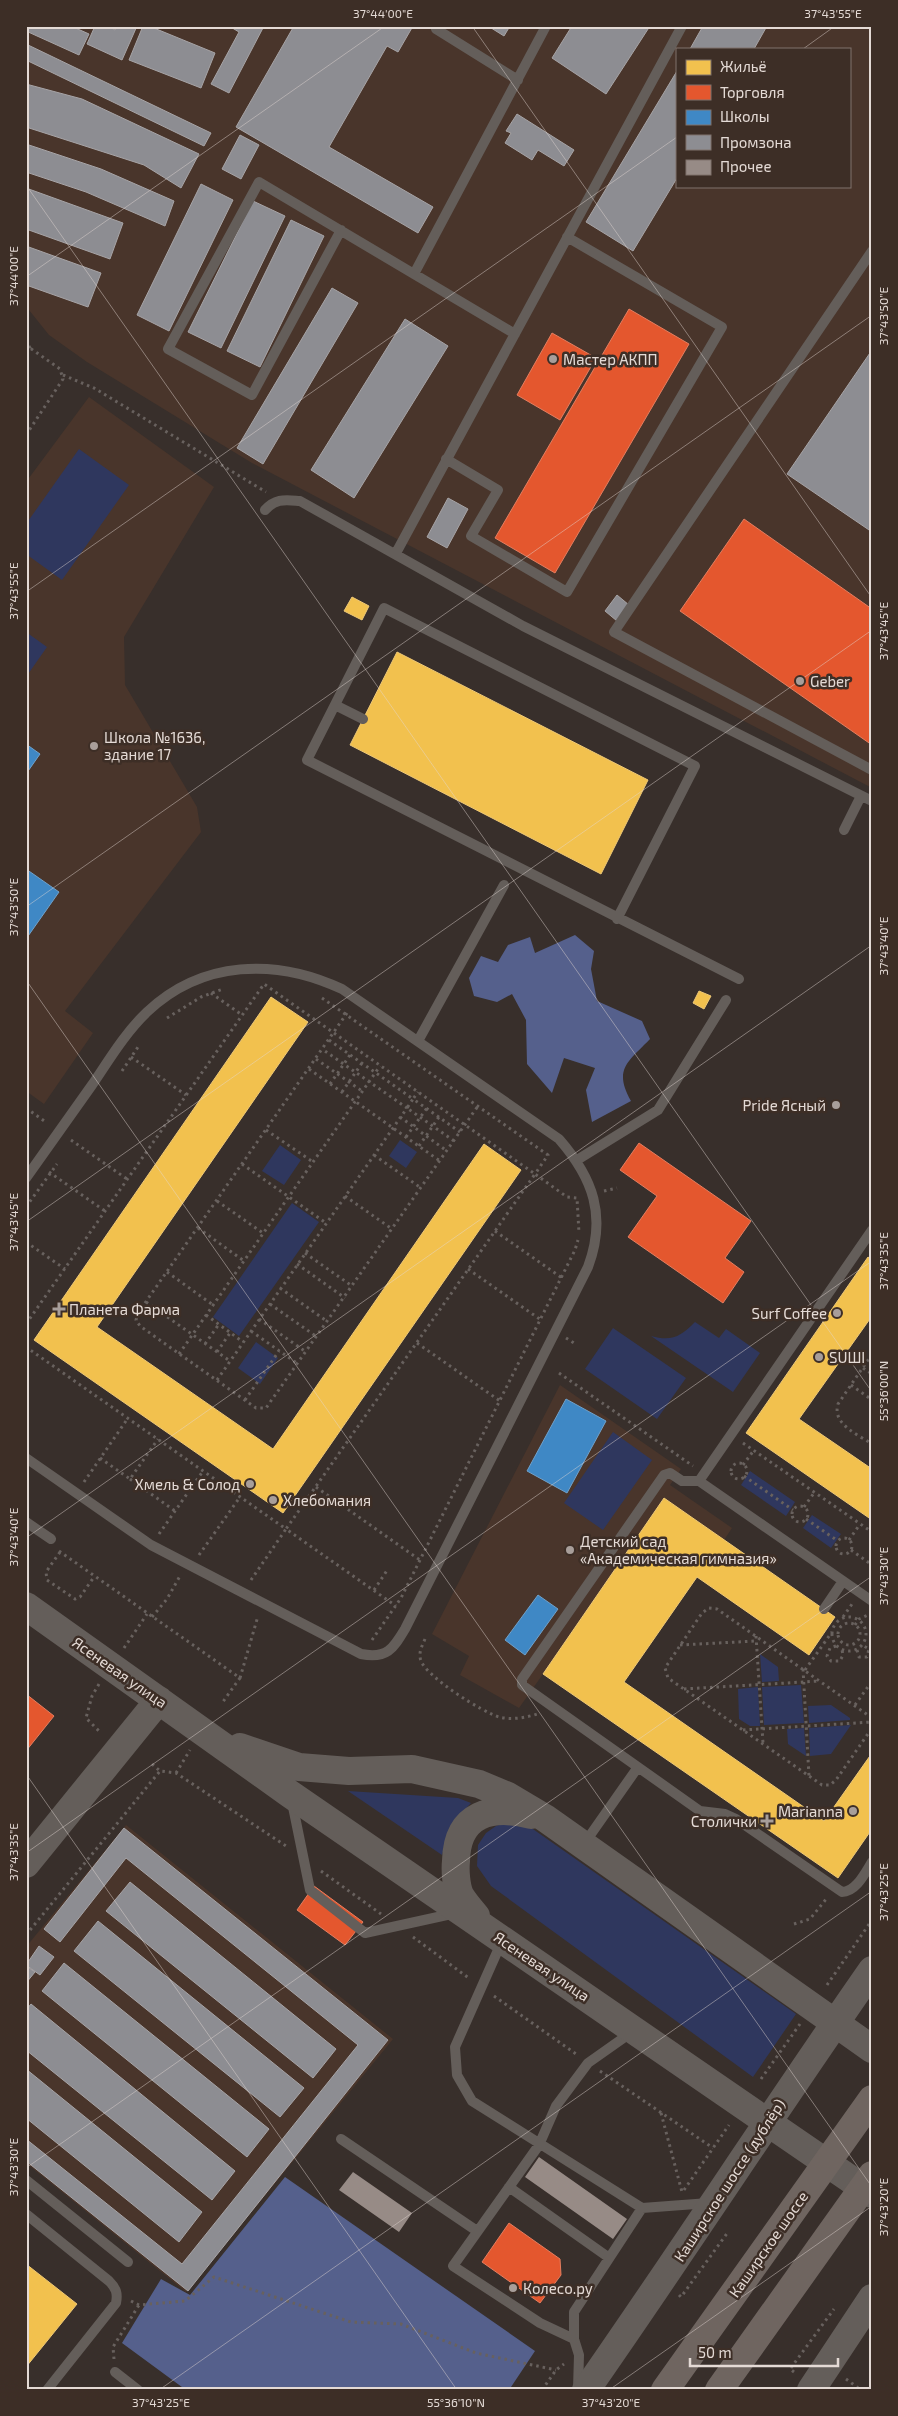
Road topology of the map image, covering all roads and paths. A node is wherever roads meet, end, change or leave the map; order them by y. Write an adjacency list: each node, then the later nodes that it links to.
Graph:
1 (438, 26): 4 (lane)
2 (546, 26): 4 (lane)
3 (682, 26): 6 (lane)
4 (518, 80): 8 (lane)
5 (341, 230): 5 (lane); 8 (lane)
6 (567, 237): 9 (lane); 15 (lane)
7 (872, 251): 21 (lane)
8 (414, 274): 9 (lane)
9 (515, 334): 15 (lane)
10 (26, 340): 11 (path)
11 (30, 348): 12 (path); 13 (path)
12 (26, 354)
13 (63, 375): 14 (path); 16 (path)
14 (26, 435)
15 (446, 459): 18 (lane)
16 (279, 500): 17 (lane); 18 (lane)
17 (265, 510)
18 (396, 553): 22 (lane)
19 (335, 705): 20 (lane); 26 (lane); 26 (lane)
20 (363, 719)
21 (872, 770)
22 (861, 796): 23 (lane); 24 (lane)
23 (872, 801)
24 (844, 830)
25 (504, 886): 40 (lane)
26 (618, 919): 27 (lane)
27 (739, 979)
28 (264, 984): 29 (path); 30 (path); 35 (path); 38 (path)
29 (272, 984)
30 (255, 985)
31 (230, 987): 32 (path)
32 (212, 993): 35 (path); 37 (path)
33 (313, 994): 36 (path)
34 (726, 1000): 87 (lane)
35 (242, 1015): 60 (path)
36 (346, 1015): 38 (path); 63 (path)
37 (162, 1021)
38 (334, 1033): 39 (path); 48 (path)
39 (329, 1040): 42 (path); 43 (path)
40 (418, 1041): 75 (lane); 87 (lane)
41 (140, 1045): 44 (path)
42 (322, 1049): 45 (path); 47 (path)
43 (350, 1055): 46 (path); 47 (path)
44 (131, 1057): 50 (path); 60 (path)
45 (316, 1059): 49 (path); 53 (path)
46 (362, 1063): 51 (path); 52 (path)
47 (344, 1064): 51 (path); 53 (path)
48 (380, 1066): 52 (path); 59 (path)
49 (309, 1069): 56 (path); 74 (path)
50 (121, 1072)
51 (356, 1072): 54 (path); 55 (path)
52 (376, 1072): 55 (path); 61 (path)
53 (337, 1074): 54 (path); 56 (path)
54 (349, 1082): 57 (path); 58 (path)
55 (369, 1082): 58 (path); 65 (path)
56 (330, 1084): 57 (path)
57 (342, 1092): 62 (path)
58 (362, 1092): 62 (path)
59 (418, 1092): 61 (path); 70 (path)
60 (186, 1095): 95 (path)
61 (413, 1099): 65 (path); 66 (path)
62 (356, 1102): 73 (path); 89 (path)
63 (478, 1106): 70 (path); 93 (path)
64 (26, 1108): 75 (path)
65 (407, 1108): 68 (path); 69 (path)
66 (427, 1108): 67 (path); 69 (path)
67 (439, 1117): 71 (path); 76 (path)
68 (400, 1118): 72 (path); 73 (path)
69 (420, 1118): 71 (path); 72 (path)
70 (465, 1125): 76 (path); 93 (path)
71 (432, 1126): 78 (path); 81 (path)
72 (414, 1127): 78 (path); 79 (path)
73 (393, 1128): 79 (path); 85 (path)
74 (266, 1130): 89 (path); 91 (path)
75 (59, 1132): 80 (path); 90 (lane)
76 (460, 1132): 81 (path)
77 (78, 1133): 80 (path)
78 (426, 1136): 82 (path); 84 (path)
79 (406, 1138): 82 (path)
80 (73, 1141): 83 (path); 95 (path)
81 (454, 1141): 84 (path)
82 (419, 1146): 88 (path)
83 (67, 1149)
84 (447, 1151): 88 (path)
85 (374, 1155): 96 (path); 97 (path)
86 (62, 1157): 92 (path)
87 (577, 1160): 118 (lane)
88 (440, 1161): 96 (path)
89 (313, 1162): 98 (path)
90 (37, 1163): 92 (path); 94 (lane)
91 (242, 1164): 98 (path); 99 (path)
92 (51, 1172): 100 (path); 101 (path)
93 (535, 1174): 106 (path); 115 (path)
94 (26, 1178)
95 (128, 1179): 101 (path)
96 (421, 1188): 104 (path)
97 (345, 1196): 102 (path); 104 (path)
98 (289, 1197): 102 (path); 107 (path)
99 (217, 1201): 103 (path); 107 (path)
100 (26, 1207)
101 (105, 1211): 112 (path)
102 (326, 1223): 109 (path)
103 (197, 1228): 110 (path); 114 (path)
104 (392, 1230): 116 (path)
105 (872, 1230): 155 (lane)
106 (495, 1231): 113 (path); 115 (path)
107 (263, 1233): 110 (path)
108 (26, 1242): 112 (path)
109 (305, 1253): 111 (path); 116 (path)
110 (244, 1261): 122 (path)
111 (297, 1264): 117 (path); 119 (path)
112 (65, 1269): 127 (path)
113 (468, 1269): 125 (path); 135 (path)
114 (167, 1272): 120 (path); 122 (path)
115 (562, 1278): 118 (path); 125 (path)
116 (352, 1286): 119 (path)
117 (280, 1288): 121 (path); 126 (path)
118 (577, 1289): 130 (lane)
119 (344, 1298): 126 (path)
120 (146, 1302): 132 (path); 142 (path)
121 (270, 1304): 124 (path); 133 (path)
122 (213, 1305): 123 (path)
123 (206, 1315): 128 (path); 132 (path)
124 (259, 1319): 129 (path); 141 (path)
125 (540, 1320): 130 (path); 153 (path)
126 (328, 1322): 133 (path)
127 (26, 1324)
128 (218, 1324): 131 (path); 136 (path)
129 (251, 1331): 134 (path); 139 (path)
130 (556, 1331): 137 (path); 193 (lane)
131 (230, 1333): 134 (path); 140 (path)
132 (192, 1335): 136 (path); 142 (path)
133 (317, 1337): 141 (path)
134 (243, 1342): 144 (path)
135 (416, 1343): 153 (path); 166 (path)
136 (205, 1344): 140 (path)
137 (574, 1344)
138 (26, 1347): 154 (path)
139 (279, 1351): 145 (path); 151 (path)
140 (217, 1352): 144 (path)
141 (306, 1352): 145 (path)
142 (179, 1354): 149 (path)
143 (872, 1354): 146 (path)
144 (230, 1361): 149 (path)
145 (298, 1364): 151 (path)
146 (863, 1368): 148 (path); 150 (path)
147 (559, 1373): 164 (path)
148 (872, 1374)
149 (217, 1380): 151 (path)
150 (851, 1385): 152 (path); 157 (path)
151 (245, 1400)
152 (872, 1400)
153 (500, 1401): 184 (path)
154 (128, 1418): 156 (path); 160 (path)
155 (730, 1434): 158 (path); 164 (lane)
156 (158, 1439): 162 (path); 165 (path)
157 (872, 1444)
158 (754, 1450): 161 (path); 168 (path)
159 (26, 1458): 167 (lane)
160 (100, 1458): 165 (path); 167 (path)
161 (743, 1465): 163 (path); 163 (path)
162 (203, 1470): 169 (path); 171 (path)
163 (744, 1476): 172 (path)
164 (701, 1477): 189 (lane); 223 (lane)
165 (130, 1479): 171 (path)
166 (316, 1487): 176 (path); 184 (path)
167 (76, 1493): 181 (lane)
168 (814, 1493): 170 (path); 175 (path)
169 (240, 1496): 176 (path); 185 (path)
170 (804, 1507): 172 (path); 173 (path)
171 (175, 1510): 181 (path)
172 (793, 1510): 173 (path)
173 (806, 1519): 180 (path)
174 (26, 1522): 178 (lane)
175 (860, 1524): 177 (path); 179 (path)
176 (286, 1529): 190 (path); 191 (path)
177 (872, 1532)
178 (51, 1539): 183 (path)
179 (849, 1540): 180 (path); 182 (path)
180 (838, 1541): 182 (path)
181 (151, 1545): 185 (lane)
182 (850, 1550): 186 (path)
183 (60, 1552): 188 (path); 188 (path)
184 (420, 1560): 195 (path)
185 (188, 1565): 193 (lane); 198 (path)
186 (872, 1565)
187 (388, 1569): 191 (path)
188 (94, 1577): 198 (path)
189 (843, 1581): 192 (lane); 196 (lane)
190 (247, 1585)
191 (374, 1590): 195 (path)
192 (872, 1601)
193 (262, 1603): 214 (path)
194 (26, 1606): 220 (main road, Ясеневая улица)
195 (396, 1606): 207 (path)
196 (824, 1609)
197 (872, 1615): 199 (path)
198 (152, 1617): 214 (path)
199 (859, 1619): 200 (path); 201 (path); 209 (path)
200 (855, 1625): 205 (path); 205 (path)
201 (832, 1632): 208 (path); 213 (path)
202 (756, 1636): 204 (path); 206 (path); 213 (path)
203 (425, 1639): 223 (path)
204 (756, 1641): 206 (path); 218 (path)
205 (857, 1642): 209 (path)
206 (679, 1645): 219 (path)
207 (367, 1646)
208 (837, 1646): 212 (path); 212 (path)
209 (862, 1646): 210 (path); 211 (path)
210 (857, 1649): 211 (path); 212 (path)
211 (870, 1649)
212 (842, 1650)
213 (804, 1669): 215 (path); 217 (path)
214 (240, 1678): 221 (path)
215 (821, 1681): 217 (path); 222 (path)
216 (872, 1681): 222 (path)
217 (804, 1682): 218 (path); 227 (path)
218 (759, 1685): 219 (path); 229 (path)
219 (684, 1689): 230 (path)
220 (159, 1700): 232 (main road, Ясеневая улица); 242 (main road)
221 (222, 1703)
222 (855, 1705): 225 (path)
223 (550, 1706): 235 (lane)
224 (86, 1718): 231 (path)
225 (872, 1718)
226 (872, 1722): 227 (path)
227 (806, 1726): 229 (path); 238 (path)
228 (872, 1728): 238 (path)
229 (762, 1729): 230 (path); 233 (path)
230 (742, 1730): 233 (path)
231 (100, 1732)
232 (202, 1743): 237 (path); 239 (main road, Ясеневая улица); 240 (main road, Ясеневая улица)
233 (763, 1744): 238 (path)
234 (152, 1764): 236 (path)
235 (638, 1767): 241 (lane); 245 (lane)
236 (160, 1771): 237 (path); 250 (path)
237 (176, 1773): 243 (path)
238 (810, 1776)
239 (290, 1794): 243 (lane); 248 (main road, Ясеневая улица)
240 (545, 1818): 241 (main road, Ясеневая улица); 248 (main road)
241 (583, 1845): 255 (main road, Ясеневая улица)
242 (28, 1858)
243 (303, 1858): 249 (path); 249 (lane)
244 (872, 1862): 245 (lane)
245 (834, 1887): 247 (path)
246 (872, 1920): 252 (path)
247 (794, 1924)
248 (483, 1925): 249 (lane); 253 (lane); 256 (main road, Ясеневая улица)
249 (398, 1926): 253 (path)
250 (26, 1935)
251 (872, 1970): 255 (main road, Каширское шоссе (дублёр))
252 (827, 1985)
253 (482, 1987): 258 (path); 265 (lane)
254 (804, 2017): 259 (path)
255 (835, 2022): 257 (main road, Ясеневая улица); 262 (main road, Каширское шоссе (дублёр))
256 (636, 2030): 258 (lane); 262 (main road, Ясеневая улица)
257 (872, 2048)
258 (588, 2063): 261 (path); 265 (lane)
259 (761, 2079)
260 (872, 2098): 267 (main road, Каширское шоссе)
261 (661, 2112): 266 (path); 266 (path)
262 (768, 2121): 267 (main road, Ясеневая улица); 271 (main road, Каширское шоссе (дублёр))
263 (729, 2125): 266 (path)
264 (341, 2139): 274 (lane)
265 (539, 2144): 270 (lane); 272 (lane)
266 (713, 2148)
267 (826, 2162): 269 (main road, Ясеневая улица); 294 (main road, Каширское шоссе)
268 (26, 2180): 277 (lane)
269 (869, 2185): 295 (main road)
270 (509, 2187): 274 (lane); 276 (lane)
271 (715, 2203): 272 (lane); 293 (main road, Каширское шоссе (дублёр))
272 (642, 2208): 276 (lane)
273 (26, 2214): 289 (lane)
274 (477, 2231): 283 (lane)
275 (728, 2232): 278 (path)
276 (608, 2257): 283 (lane)
277 (128, 2262)
278 (705, 2263)
279 (872, 2298): 288 (main road)
280 (128, 2300): 281 (path)
281 (139, 2305): 285 (path); 286 (path)
282 (834, 2309): 288 (path)
283 (574, 2339): 292 (lane)
284 (569, 2361): 285 (path)
285 (556, 2370): 291 (path)
286 (115, 2372): 290 (lane)
287 (845, 2378): 296 (path)
288 (802, 2381)
289 (47, 2390)
290 (138, 2390)
291 (542, 2390)
292 (578, 2390)
293 (586, 2390)
294 (665, 2390)
295 (719, 2390)
296 (861, 2390)

